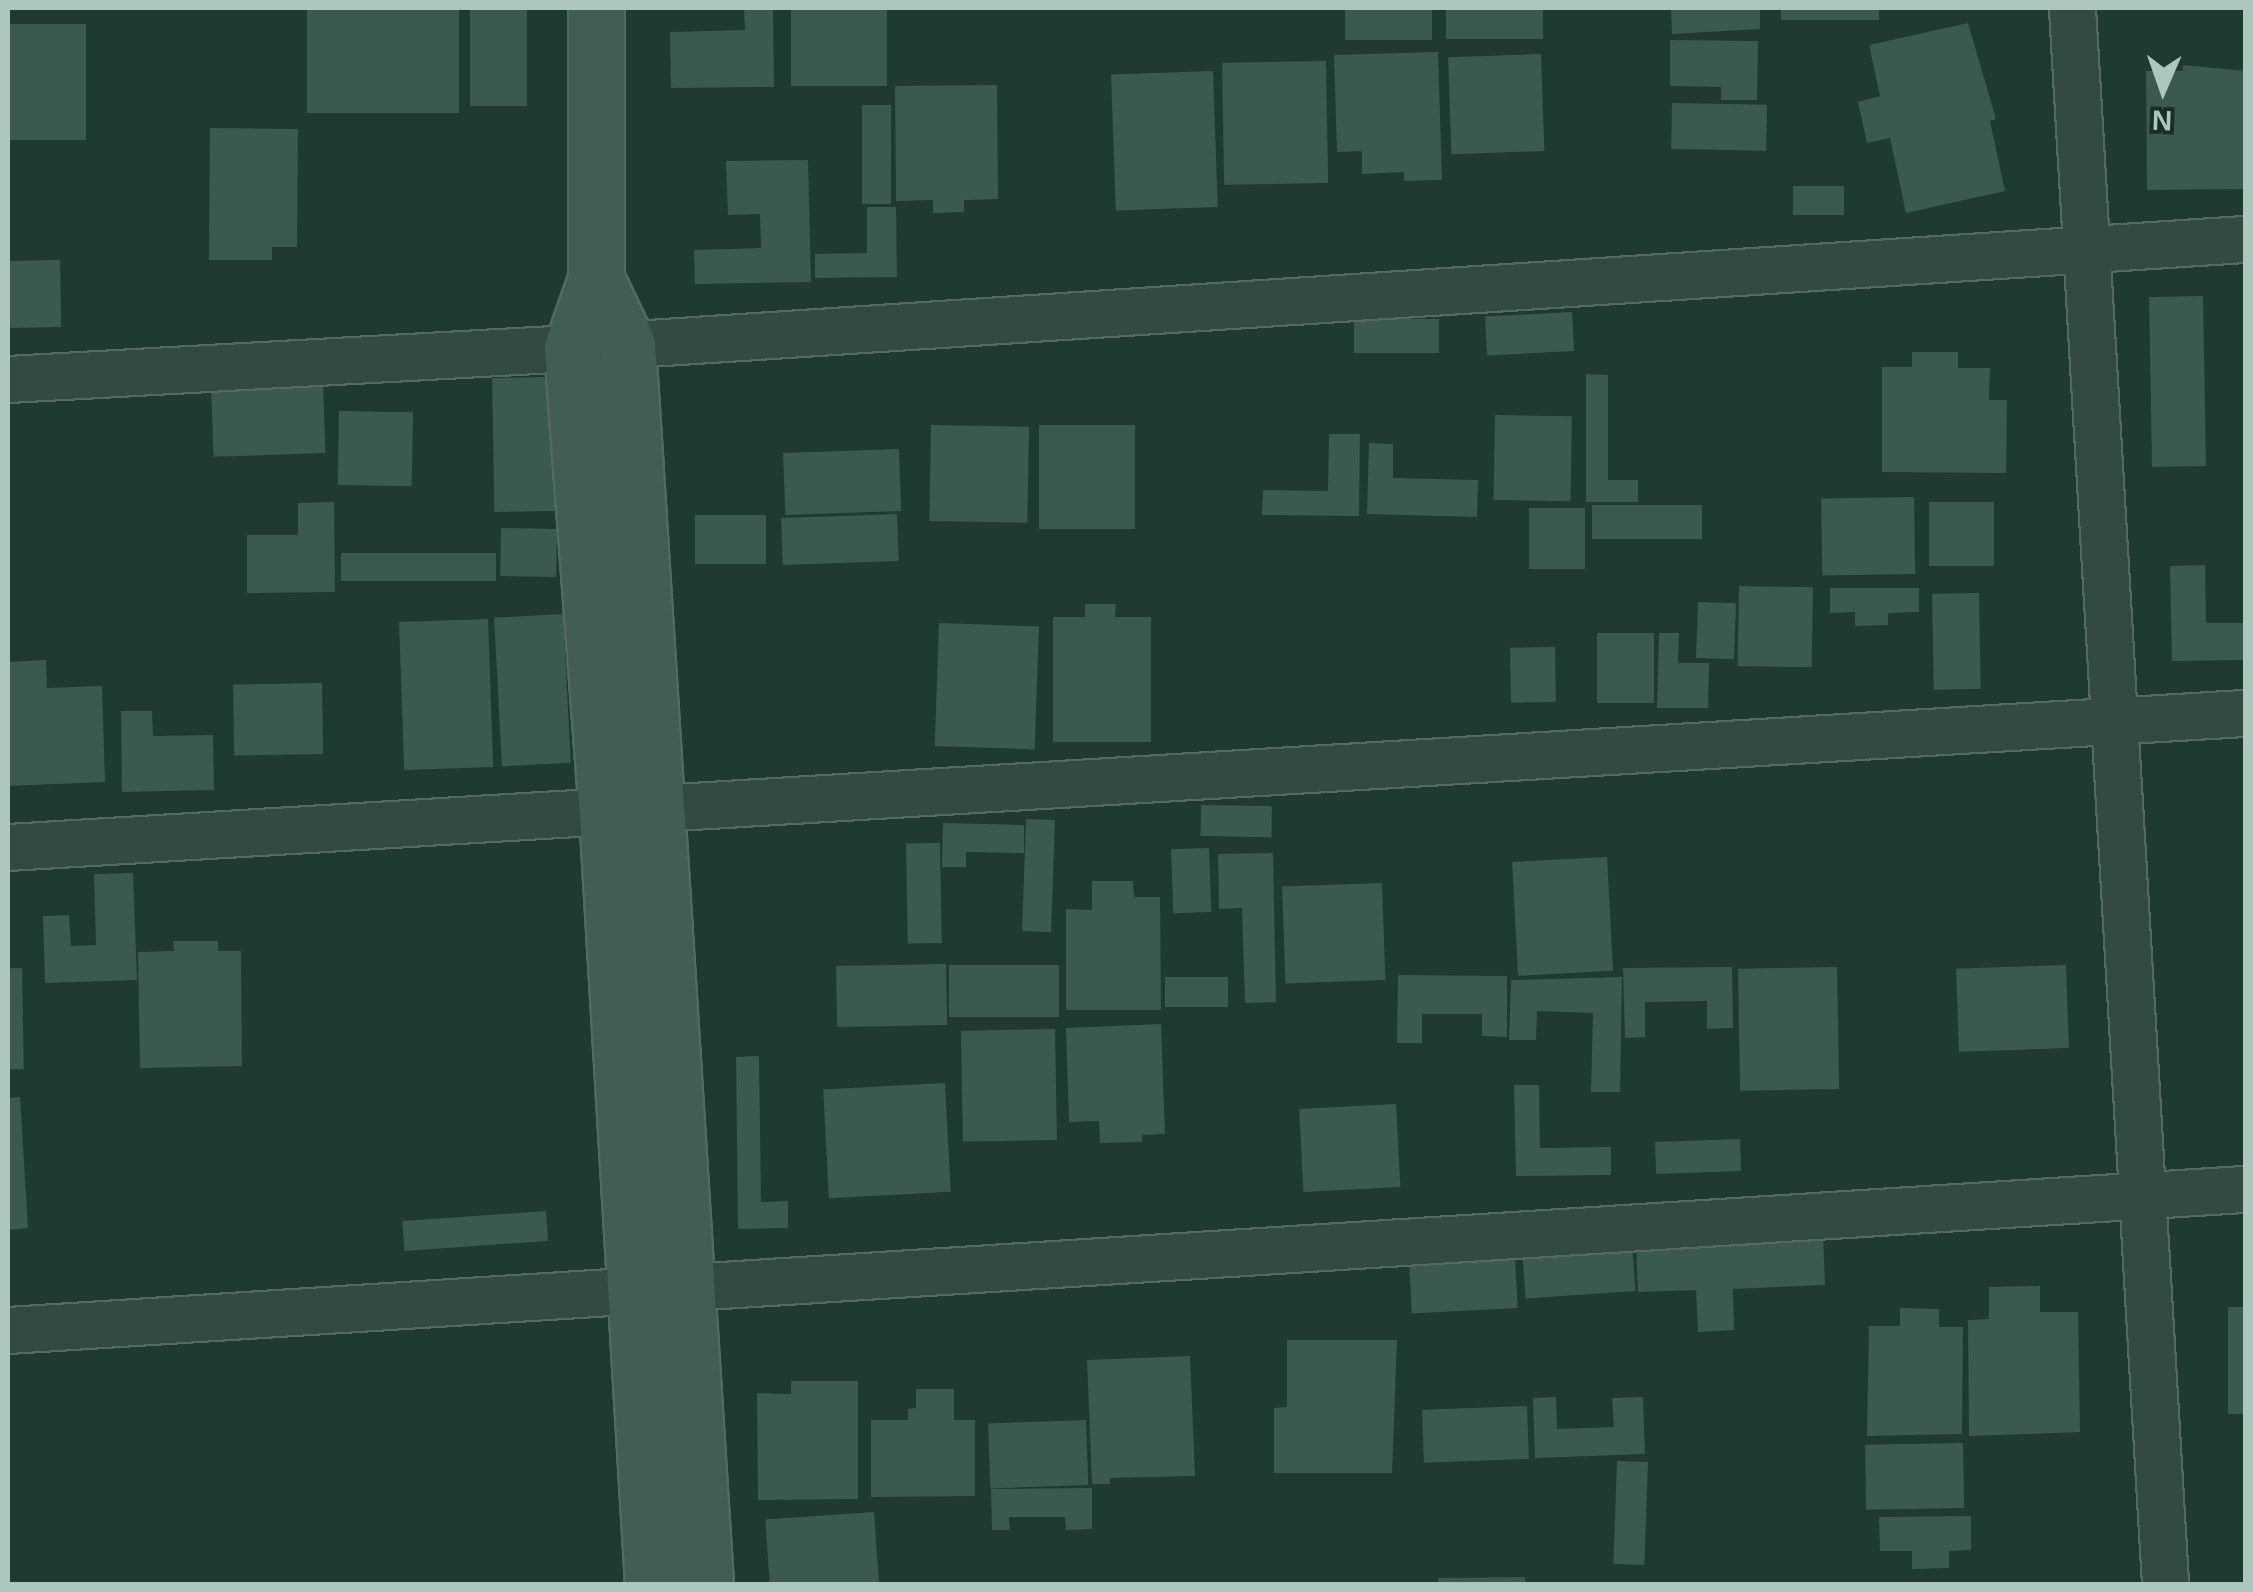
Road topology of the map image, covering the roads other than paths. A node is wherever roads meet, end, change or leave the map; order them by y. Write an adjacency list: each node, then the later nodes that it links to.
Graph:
1 (596, 8): 5 (main road)
2 (2072, 8): 4 (street)
3 (2246, 239): 4 (street)
4 (2086, 249): 6 (street); 10 (street)
5 (596, 280): 6 (main road); 7 (main road)
6 (627, 344): 7 (street); 11 (main road)
7 (572, 348): 8 (street); 11 (main road)
8 (8, 379)
9 (2246, 713): 10 (street)
10 (2114, 721): 11 (street); 14 (street)
11 (632, 812): 12 (street); 15 (main road)
12 (8, 846)
13 (2246, 1189): 14 (street)
14 (2142, 1196): 15 (street); 19 (street)
15 (662, 1290): 16 (street); 17 (main road); 18 (main road)
16 (8, 1330)
17 (653, 1584)
18 (705, 1584)
19 (2164, 1584)

